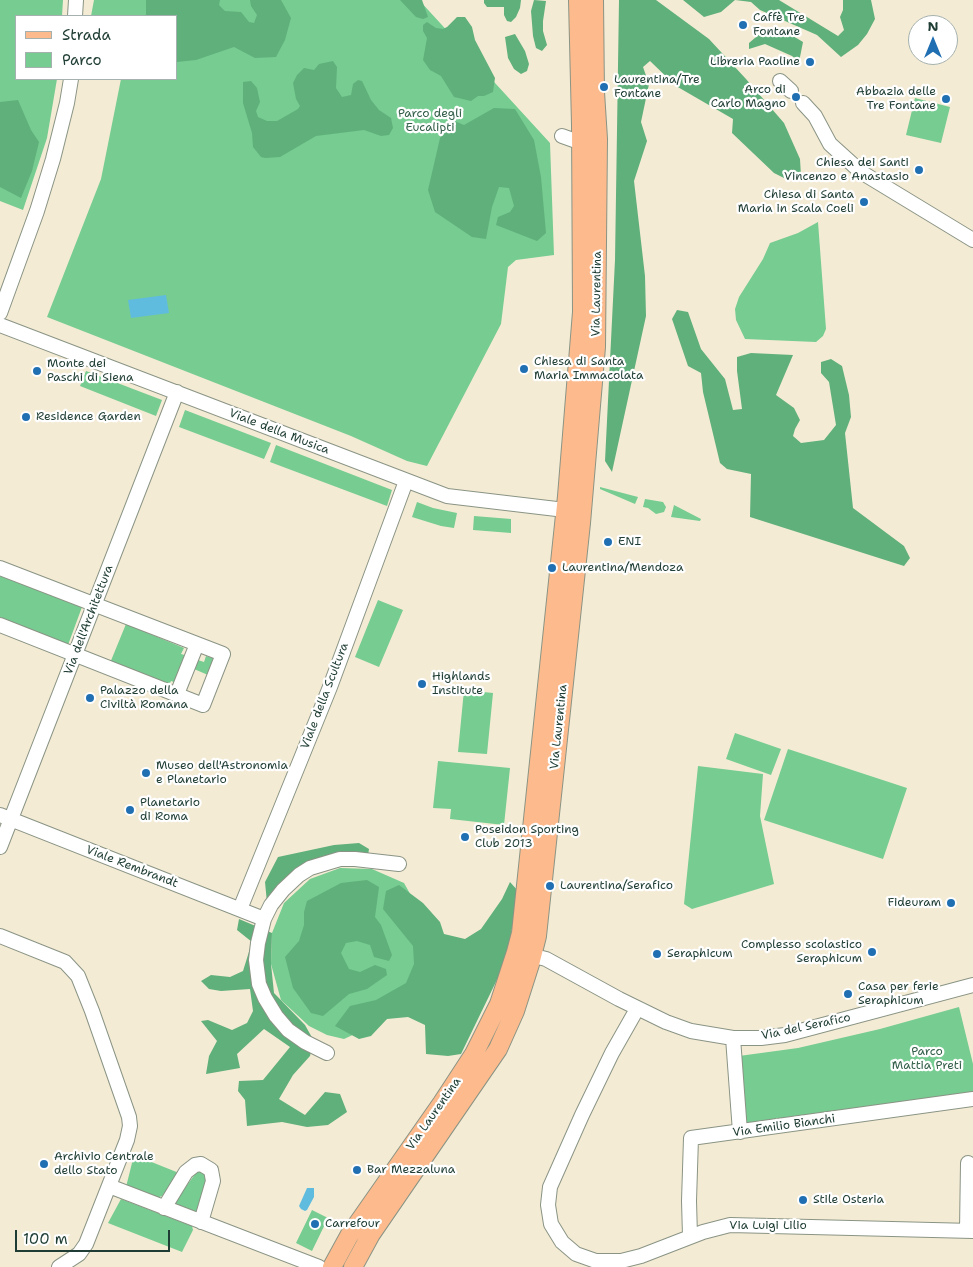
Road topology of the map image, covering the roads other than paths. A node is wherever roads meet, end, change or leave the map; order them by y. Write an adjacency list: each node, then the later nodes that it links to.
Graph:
1 (76, 0): 4 (street)
2 (578, 0): 10 (main road, Via Laurentina)
3 (594, 0): 10 (main road, Via Laurentina)
4 (75, 15)
5 (71, 80): 12 (street)
6 (780, 81): 7 (street)
7 (791, 91)
8 (803, 103): 11 (street)
9 (562, 136): 10 (street)
10 (590, 140): 16 (main road, Via Laurentina); 17 (main road, Via Laurentina)
11 (973, 240)
12 (0, 313)
13 (0, 325): 14 (street, Viale della Musica)
14 (177, 392): 15 (street, Viale della Musica); 19 (street, Via dell'Architettura)
15 (406, 481): 16 (street, Viale della Musica); 28 (street, Viale della Scultura)
16 (565, 510): 17 (street); 20 (main road, Via Laurentina)
17 (581, 523): 20 (main road, Via Laurentina)
18 (0, 568): 19 (street)
19 (94, 604): 22 (street); 23 (street, Via dell'Architettura)
20 (562, 616): 31 (main road, Via Laurentina)
21 (0, 625): 23 (street)
22 (197, 644): 24 (street); 24 (street)
23 (76, 654): 24 (street); 25 (street, Via dell'Architettura)
24 (177, 694)
25 (5, 817): 26 (street, Via dell'Architettura); 28 (street, Viale Rembrandt)
26 (0, 847)
27 (399, 864): 29 (street)
28 (240, 909): 29 (street, Viale Rembrandt)
29 (264, 919): 35 (street)
30 (0, 936): 39 (street)
31 (525, 953): 33 (street, Via del Serafico); 46 (main road, Via Laurentina); 47 (main road, Via Laurentina)
32 (973, 985): 34 (street, Via del Serafico)
33 (638, 1009): 34 (street, Via del Serafico); 43 (street, Via Luigi Lilio)
34 (733, 1038): 37 (street)
35 (327, 1053)
36 (973, 1099): 37 (street, Via Emilio Bianchi)
37 (740, 1132): 43 (street, Via Emilio Bianchi)
38 (968, 1163): 42 (street)
39 (109, 1186): 40 (street); 44 (street)
40 (164, 1208): 41 (street); 41 (street)
41 (202, 1222): 45 (street)
42 (970, 1230): 43 (street, Via Luigi Lilio)
43 (690, 1236)
44 (59, 1267)
45 (319, 1267)
46 (332, 1267)
47 (353, 1267)

